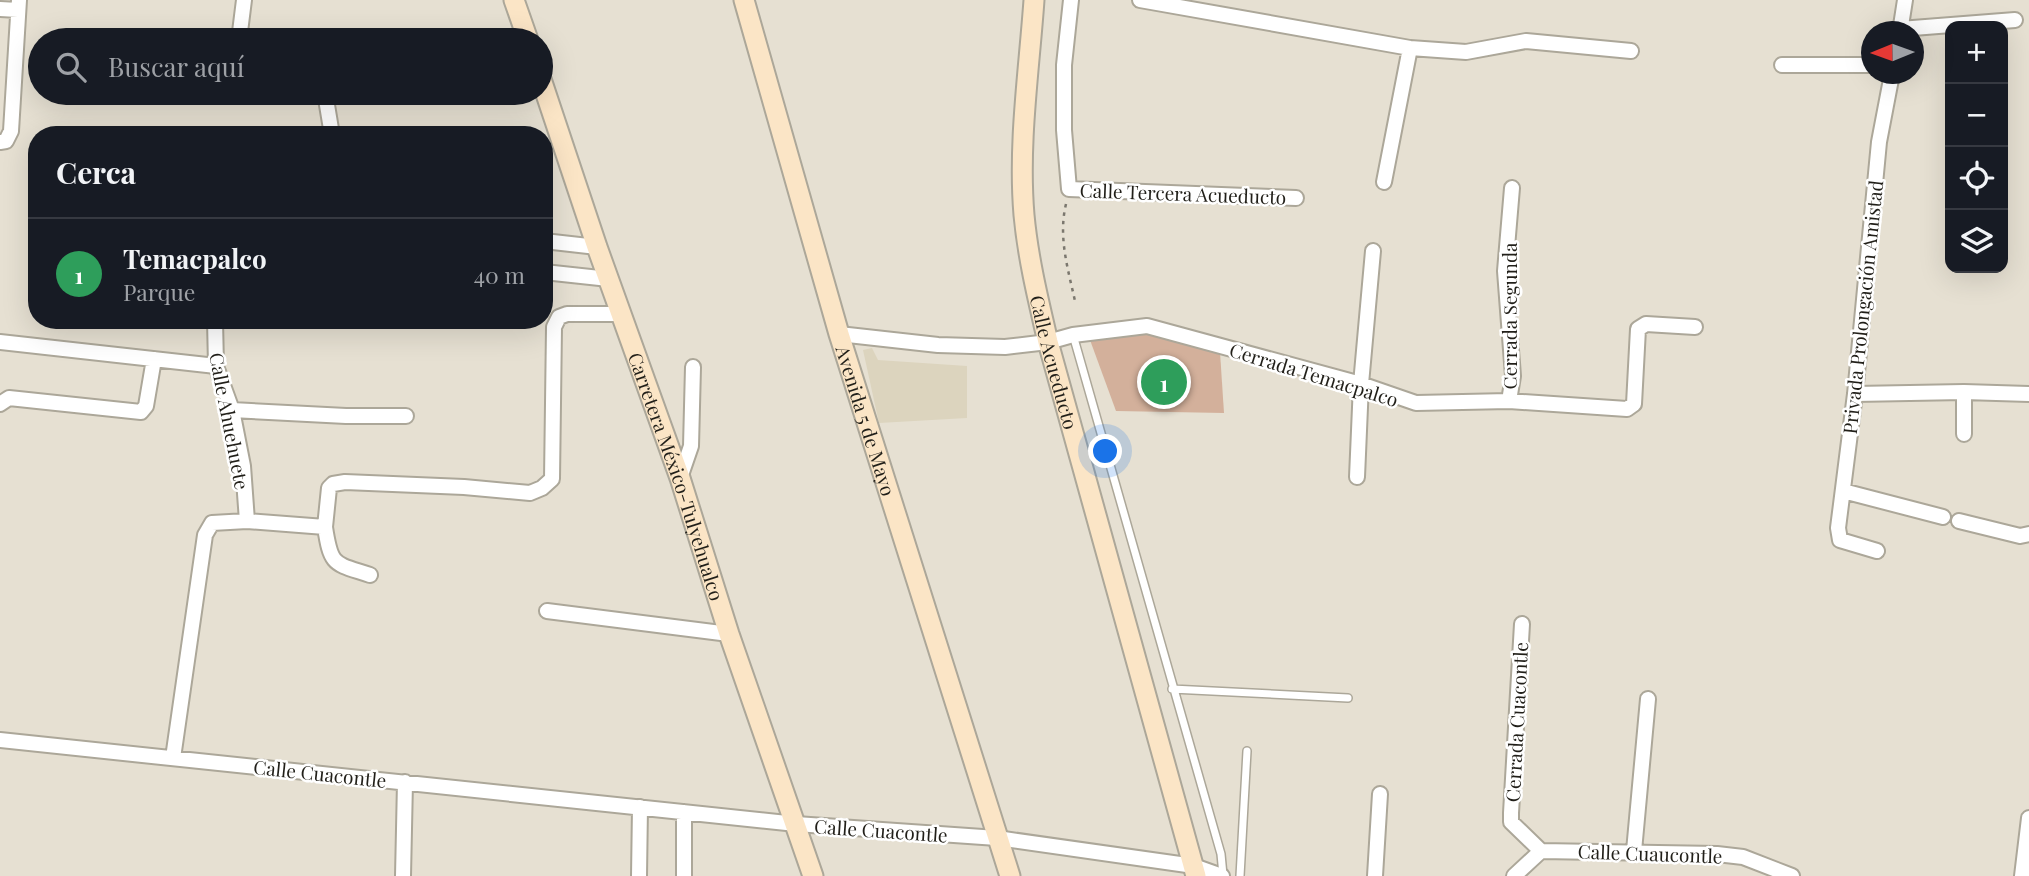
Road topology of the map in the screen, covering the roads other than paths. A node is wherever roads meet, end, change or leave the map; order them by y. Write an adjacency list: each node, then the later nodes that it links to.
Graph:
1 (244, 0): 13 (street)
2 (514, 0): 14 (main road)
3 (744, 0): 36 (main road, Avenida 5 de Mayo)
4 (1034, 0): 39 (main road, Calle Acueducto)
5 (1071, 0): 27 (street, Calle Tercera Acueducto)
6 (1140, 0): 9 (street)
7 (1905, 0): 12 (street)
8 (19, 5): 10 (street); 24 (street)
9 (1202, 5): 16 (street)
10 (0, 9)
11 (2015, 20): 15 (street)
12 (1902, 21)
13 (240, 28)
14 (524, 28)
15 (1924, 29)
16 (1410, 48): 17 (street); 25 (street)
17 (1631, 51)
18 (1782, 65): 19 (street)
19 (1861, 65)
20 (1890, 84): 45 (street, Privada Prolongación Amistad)
21 (327, 105): 23 (street)
22 (550, 105): 29 (main road, Carretera México-Tulyehualco)
23 (330, 126)
24 (0, 142)
25 (1384, 182)
26 (1512, 188): 47 (street, Cerrada Segunda)
27 (1296, 198)
28 (553, 242): 29 (street)
29 (597, 247): 32 (main road, Carretera México-Tulyehualco)
30 (1373, 251): 43 (street)
31 (553, 273): 32 (street)
32 (609, 279): 33 (main road, Carretera México-Tulyehualco)
33 (622, 314): 53 (main road, Carretera México-Tulyehualco); 58 (street)
34 (1695, 327): 47 (street, Cerrada Temacpalco)
35 (215, 329): 41 (street, Calle Ahuehuete)
36 (839, 334): 39 (street, Cerrada Temacpalco); 77 (main road, Avenida 5 de Mayo)
37 (1073, 335): 39 (street, Cerrada Temacpalco); 43 (street, Cerrada Temacpalco); 65 (lane, Calle Acueducto)
38 (0, 342): 40 (street)
39 (1048, 342): 80 (main road, Calle Acueducto)
40 (154, 359): 41 (street); 48 (street)
41 (216, 366): 49 (street, Calle Ahuehuete)
42 (693, 367): 53 (street)
43 (1361, 384): 47 (street, Cerrada Temacpalco); 52 (street)
44 (1964, 392): 45 (street); 46 (street); 51 (street)
45 (1855, 394): 54 (street, Privada Prolongación Amistad)
46 (2029, 394)
47 (1509, 401)
48 (0, 404)
49 (232, 410): 50 (street); 56 (street, Calle Ahuehuete)
50 (406, 416)
51 (1964, 434)
52 (1356, 477)
53 (680, 478): 64 (main road, Carretera México-Tulyehualco)
54 (1843, 491): 55 (street); 60 (street, Privada Prolongación Amistad)
55 (1943, 517)
56 (247, 521): 58 (street); 70 (street)
57 (1959, 522): 59 (street)
58 (325, 527): 61 (street)
59 (2029, 534)
60 (1877, 551)
61 (370, 575)
62 (547, 611): 64 (street)
63 (1522, 624): 78 (street, Cerrada Cuacontle)
64 (729, 634): 76 (main road, Carretera México-Tulyehualco)
65 (1172, 690): 66 (lane); 86 (lane, Calle Acueducto)
66 (1348, 698)
67 (1648, 699): 79 (street)
68 (0, 740): 70 (street, Calle Cuacontle)
69 (1247, 751): 87 (lane)
70 (173, 758): 71 (street, Calle Cuacontle)
71 (405, 782): 73 (street, Calle Cuacontle); 81 (street)
72 (1380, 794): 88 (street)
73 (640, 807): 74 (street, Calle Cuacontle); 82 (street)
74 (684, 812): 76 (street, Calle Cuacontle); 83 (street)
75 (2029, 818): 91 (street)
76 (796, 824): 77 (street, Calle Cuacontle); 84 (main road, Carretera México-Tulyehualco)
77 (996, 838): 80 (street); 85 (main road, Avenida 5 de Mayo)
78 (1541, 851): 79 (street, Calle Cuaucontle); 89 (street)
79 (1634, 851): 90 (street, Calle Cuaucontle)
80 (1195, 871): 86 (street)
81 (403, 876)
82 (639, 876)
83 (684, 876)
84 (813, 876)
85 (1010, 876)
86 (1222, 876)
87 (1240, 876)
88 (1375, 876)
89 (1514, 876)
90 (1792, 876)
91 (2022, 876)

